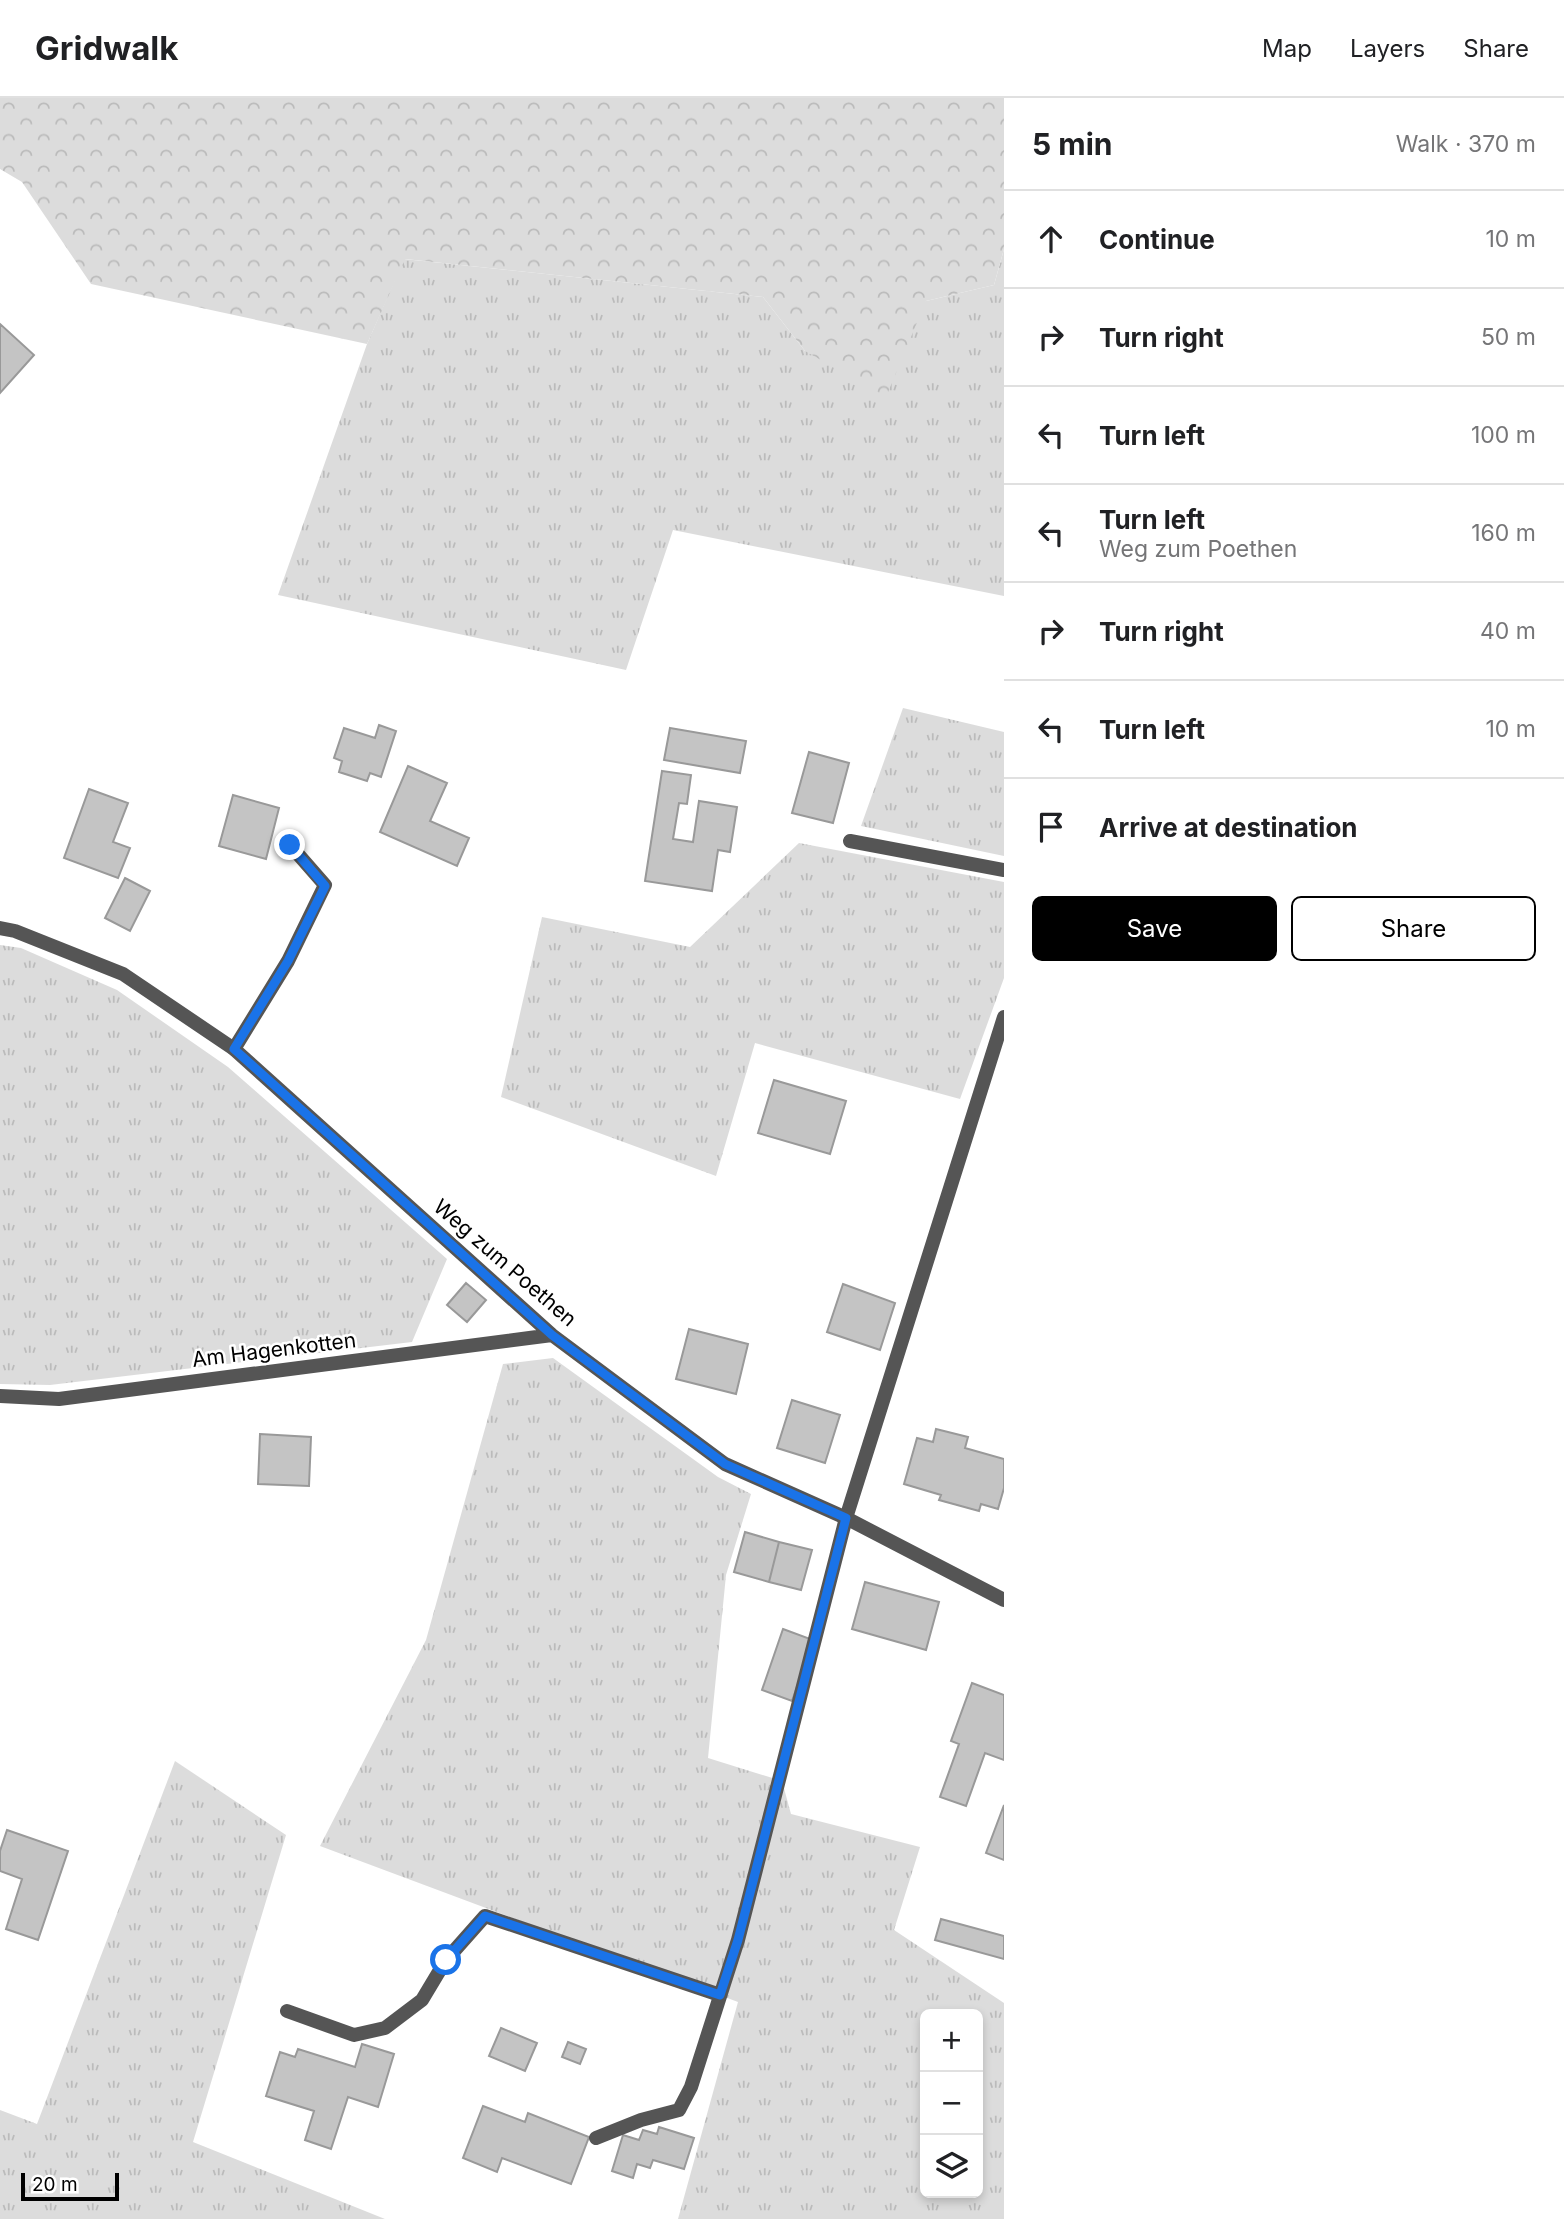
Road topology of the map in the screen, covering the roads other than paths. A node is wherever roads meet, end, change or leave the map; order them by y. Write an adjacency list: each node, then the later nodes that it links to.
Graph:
1 (850, 841): 3 (street)
2 (290, 845): 6 (street)
3 (1004, 870)
4 (0, 928): 6 (street, Weg zum Poethen)
5 (1004, 1017): 9 (street)
6 (234, 1049): 7 (street, Weg zum Poethen)
7 (552, 1335): 8 (street, Am Hagenkotten); 9 (street, Weg zum Poethen)
8 (0, 1396)
9 (846, 1518): 10 (street, Weg zum Poethen); 11 (street)
10 (1004, 1600)
11 (720, 1995): 12 (street); 13 (street)
12 (287, 2011)
13 (596, 2138)

